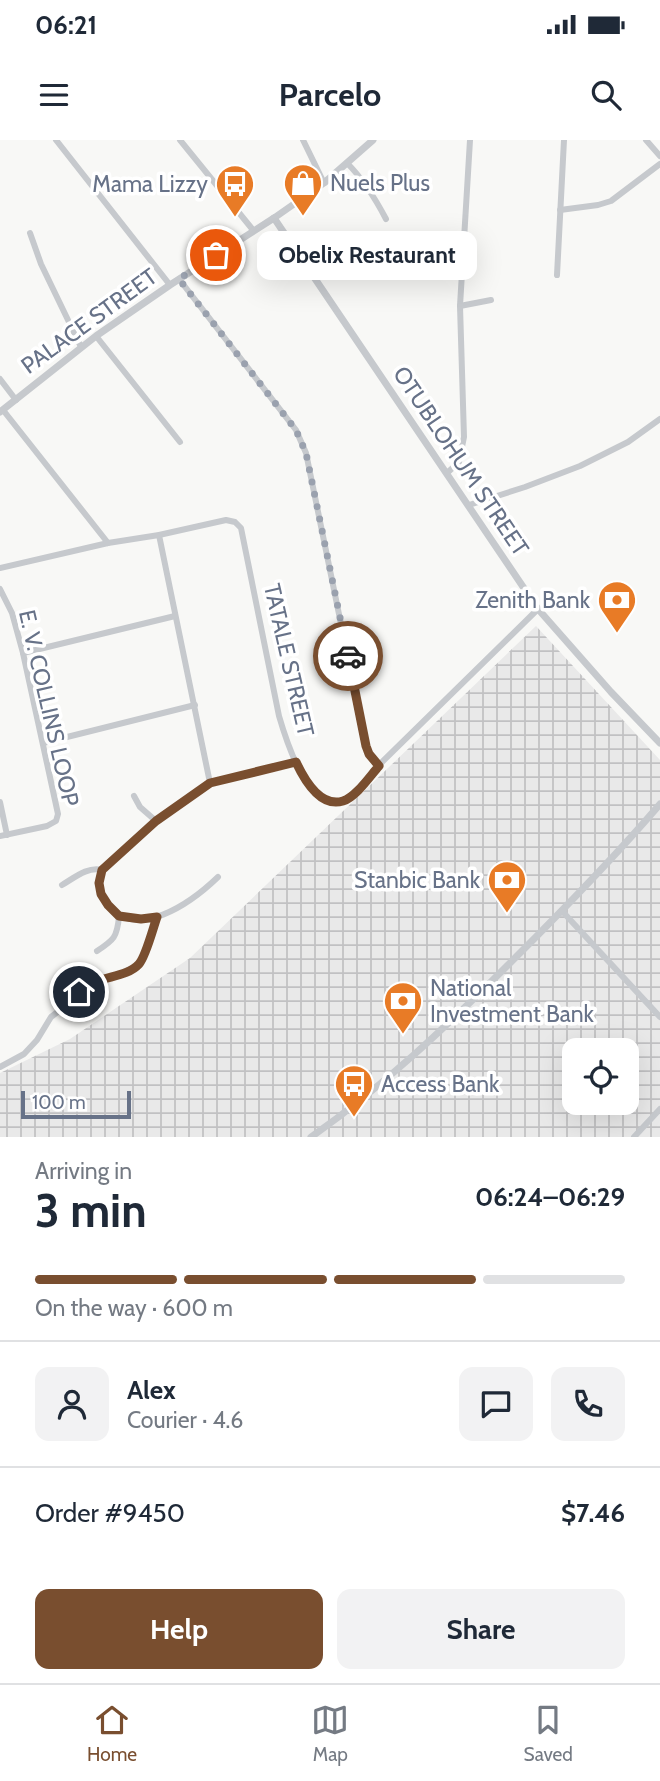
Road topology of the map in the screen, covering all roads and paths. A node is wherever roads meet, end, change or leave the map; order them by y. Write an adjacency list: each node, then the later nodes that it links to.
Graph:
1 (56, 140): 19 (street)
2 (180, 140): 15 (street)
3 (303, 140): 11 (street)
4 (373, 140): 9 (street, PALACE STREET)
5 (470, 140): 21 (street)
6 (564, 140): 12 (street)
7 (646, 140): 8 (street)
8 (660, 156)
9 (347, 163): 11 (street, PALACE STREET); 14 (street)
10 (660, 164): 12 (street)
11 (324, 183): 13 (street, PALACE STREET)
12 (560, 210): 17 (street)
13 (274, 218): 15 (street, PALACE STREET); 29 (street, OTUBLOHUM STREET)
14 (386, 219)
15 (253, 230): 18 (street, PALACE STREET)
16 (30, 233): 23 (street)
17 (557, 275)
18 (179, 279): 19 (street, PALACE STREET); 42 (street)
19 (170, 285): 22 (street, PALACE STREET)
20 (491, 299): 21 (street)
21 (460, 306): 29 (street)
22 (96, 336): 23 (street, PALACE STREET); 28 (street)
23 (81, 347): 25 (street, PALACE STREET)
24 (0, 379): 25 (street)
25 (16, 400): 26 (street, PALACE STREET)
26 (1, 411): 32 (street)
27 (660, 419): 30 (street)
28 (180, 442)
29 (447, 473): 30 (street, OTUBLOHUM STREET)
30 (469, 505): 35 (street, OTUBLOHUM STREET)
31 (159, 535): 32 (street); 36 (street); 41 (street, TATALE STREET)
32 (108, 543): 33 (street)
33 (0, 568)
34 (0, 589): 37 (street, E. V. COLLINS LOOP)
35 (538, 609): 40 (street, OTUBLOHUM STREET); 42 (street, TATALE STREET)
36 (175, 616): 37 (street); 38 (street)
37 (23, 653): 39 (street, E. V. COLLINS LOOP)
38 (195, 705): 39 (street); 43 (street)
39 (43, 743): 48 (street, E. V. COLLINS LOOP)
40 (660, 743)
41 (296, 762): 42 (street, TATALE STREET); 43 (street)
42 (379, 766)
43 (210, 783): 47 (street)
44 (134, 796): 47 (street)
45 (0, 802): 48 (street)
46 (660, 804): 52 (street)
47 (156, 821): 49 (street)
48 (4, 836)
49 (102, 870): 51 (street); 53 (street)
50 (218, 877): 54 (street)
51 (62, 885)
52 (562, 911): 56 (street); 59 (street)
53 (119, 916): 54 (street); 55 (street)
54 (157, 917): 57 (street)
55 (97, 951)
56 (660, 1017)
57 (0, 1067)
58 (660, 1108): 60 (street)
59 (311, 1137)
60 (634, 1137)

